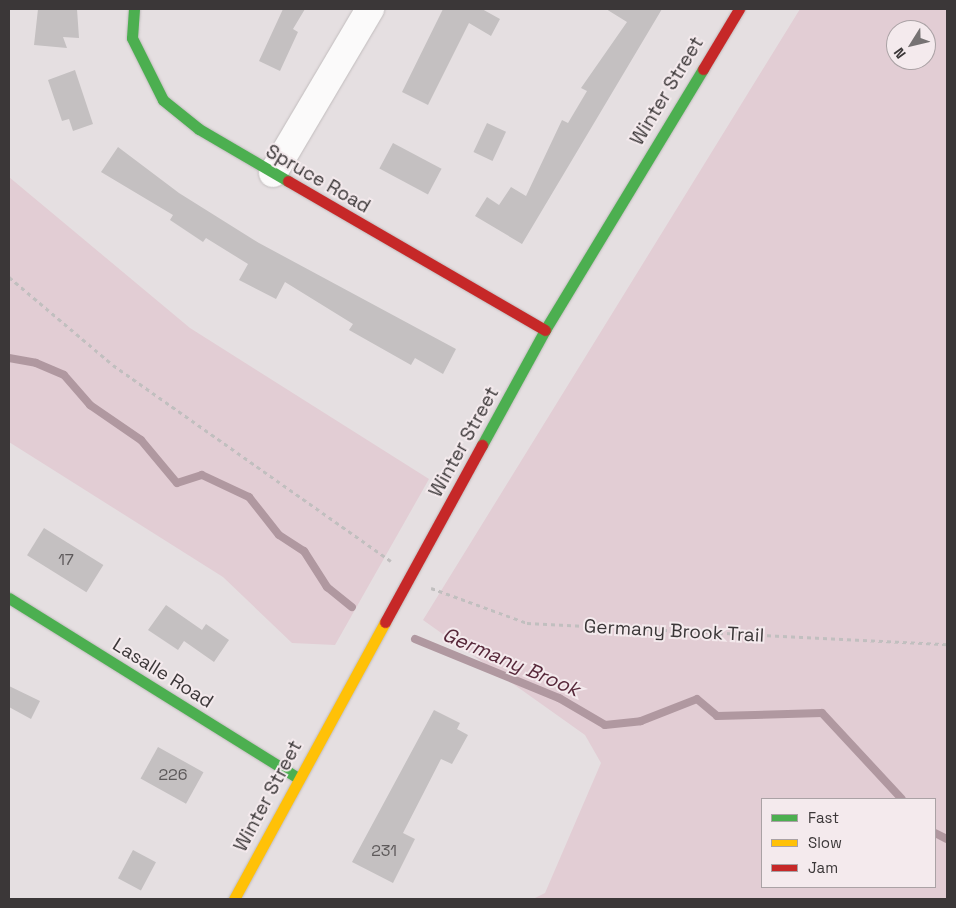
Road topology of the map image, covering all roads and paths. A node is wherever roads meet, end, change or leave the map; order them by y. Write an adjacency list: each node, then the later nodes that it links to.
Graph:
1 (134, 9): 4 (street, Spruce Road)
2 (370, 9): 4 (street)
3 (739, 9): 6 (street, Winter Street)
4 (273, 173): 6 (street, Spruce Road)
5 (9, 277): 7 (path, Germany Brook Trail)
6 (545, 330): 7 (street, Winter Street)
7 (409, 576): 9 (path, Germany Brook Trail); 10 (street, Winter Street)
8 (9, 598): 10 (street, Lasalle Road)
9 (947, 644)
10 (298, 778): 11 (street, Winter Street)
11 (234, 899)

